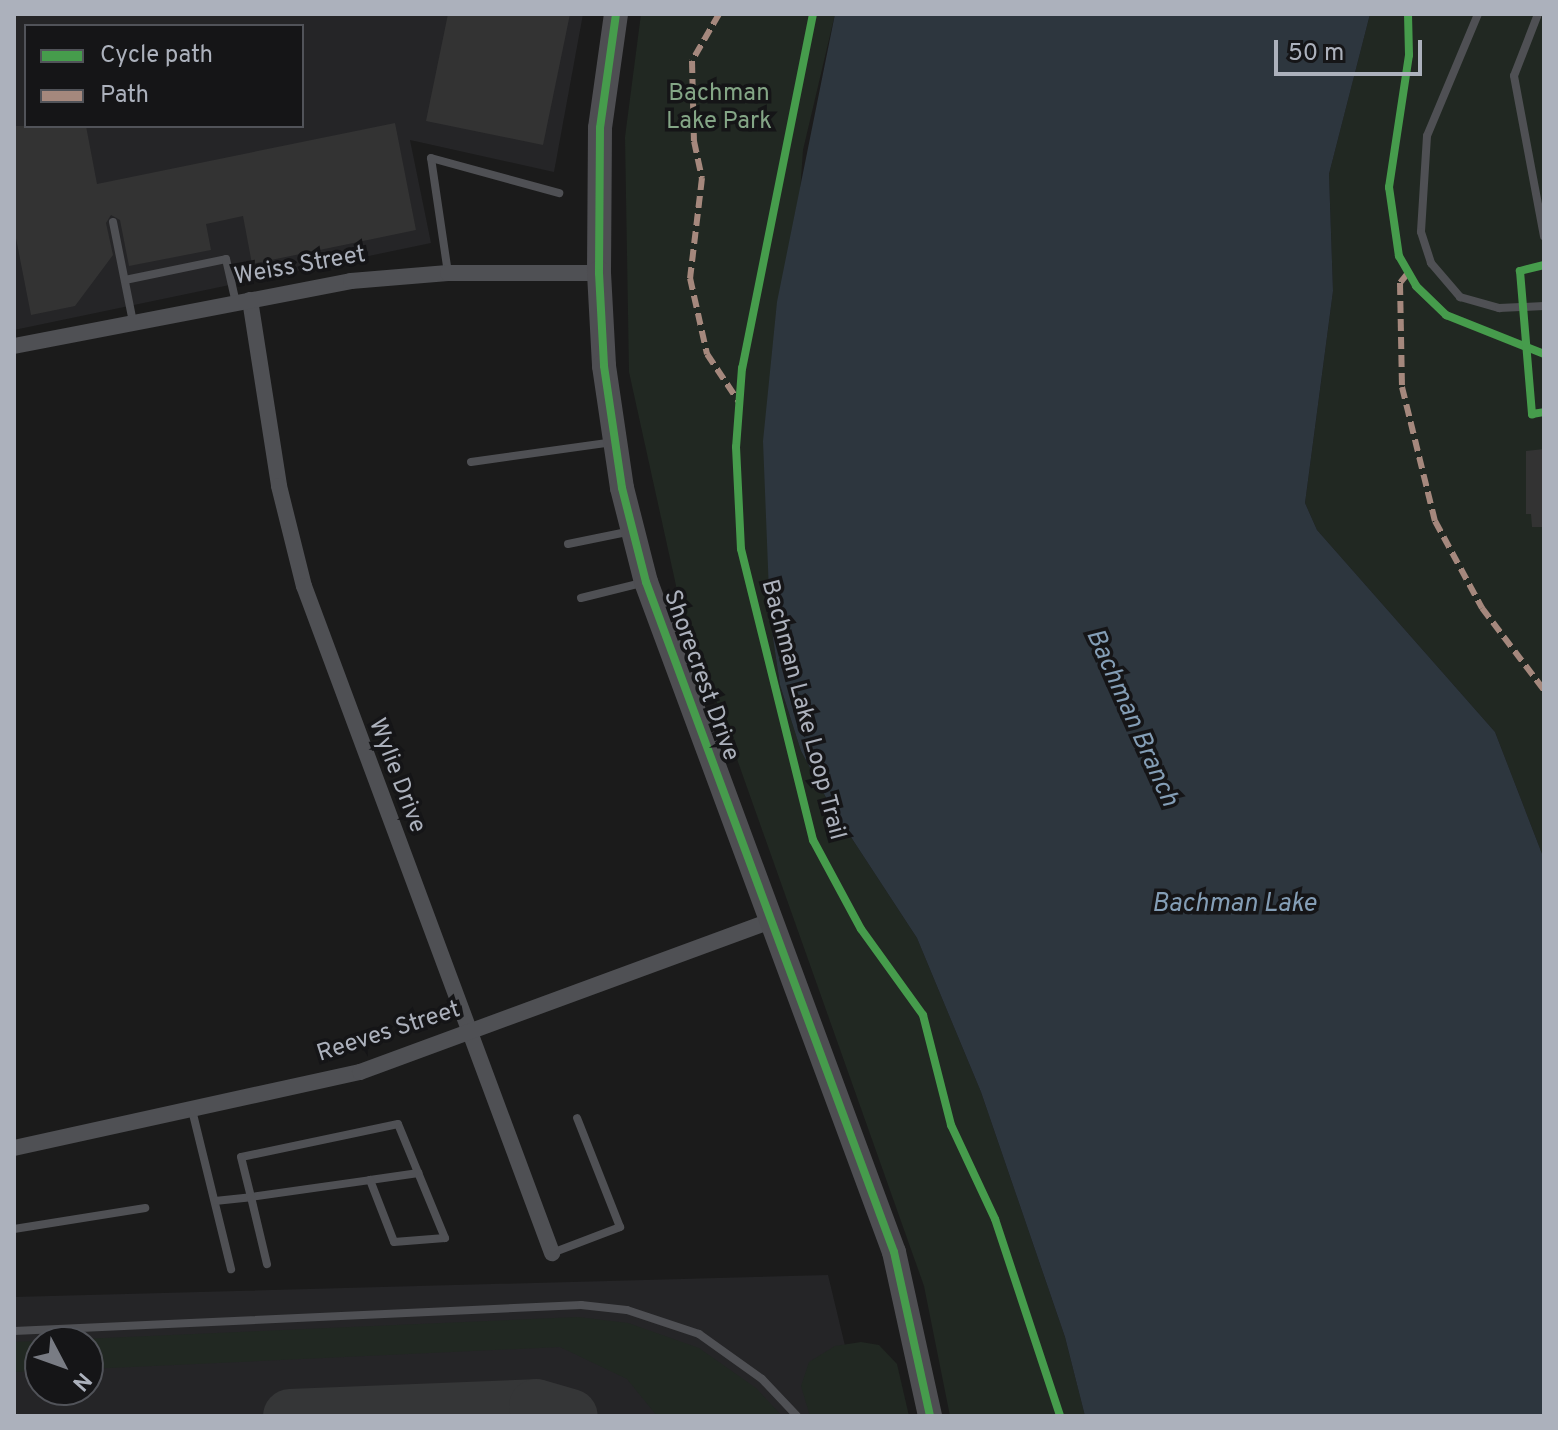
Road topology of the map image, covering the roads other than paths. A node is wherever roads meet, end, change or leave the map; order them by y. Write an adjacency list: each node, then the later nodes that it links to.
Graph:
1 (616, 14): 8 (street, Shorecrest Drive)
2 (1478, 14): 11 (lane)
3 (1538, 14): 6 (lane)
4 (559, 193): 7 (lane)
5 (113, 222): 9 (lane)
6 (1544, 236)
7 (448, 273): 8 (street, Weiss Street); 10 (street, Weiss Street)
8 (599, 273): 14 (street, Shorecrest Drive)
9 (125, 280): 10 (lane); 12 (lane)
10 (243, 301): 12 (street, Weiss Street); 21 (street, Wylie Drive)
11 (1544, 306)
12 (133, 322): 13 (street, Weiss Street)
13 (14, 346)
14 (614, 442): 15 (lane); 16 (street, Shorecrest Drive)
15 (471, 462)
16 (633, 531): 17 (lane); 18 (street, Shorecrest Drive)
17 (568, 544)
18 (646, 582): 19 (lane); 20 (street, Shorecrest Drive)
19 (581, 598)
20 (767, 922): 21 (street, Reeves Street); 36 (street, Shorecrest Drive)
21 (468, 1033): 22 (street, Reeves Street); 31 (street, Wylie Drive)
22 (192, 1110): 24 (street, Reeves Street); 28 (lane)
23 (577, 1118): 31 (lane)
24 (14, 1148)
25 (418, 1173): 26 (lane); 26 (lane); 27 (lane)
26 (370, 1180): 27 (lane)
27 (251, 1197): 28 (lane); 32 (lane)
28 (215, 1201): 33 (lane)
29 (145, 1208): 30 (lane)
30 (14, 1226)
31 (552, 1253)
32 (267, 1264)
33 (231, 1269)
34 (14, 1331): 35 (lane)
35 (797, 1416)
36 (930, 1416)

